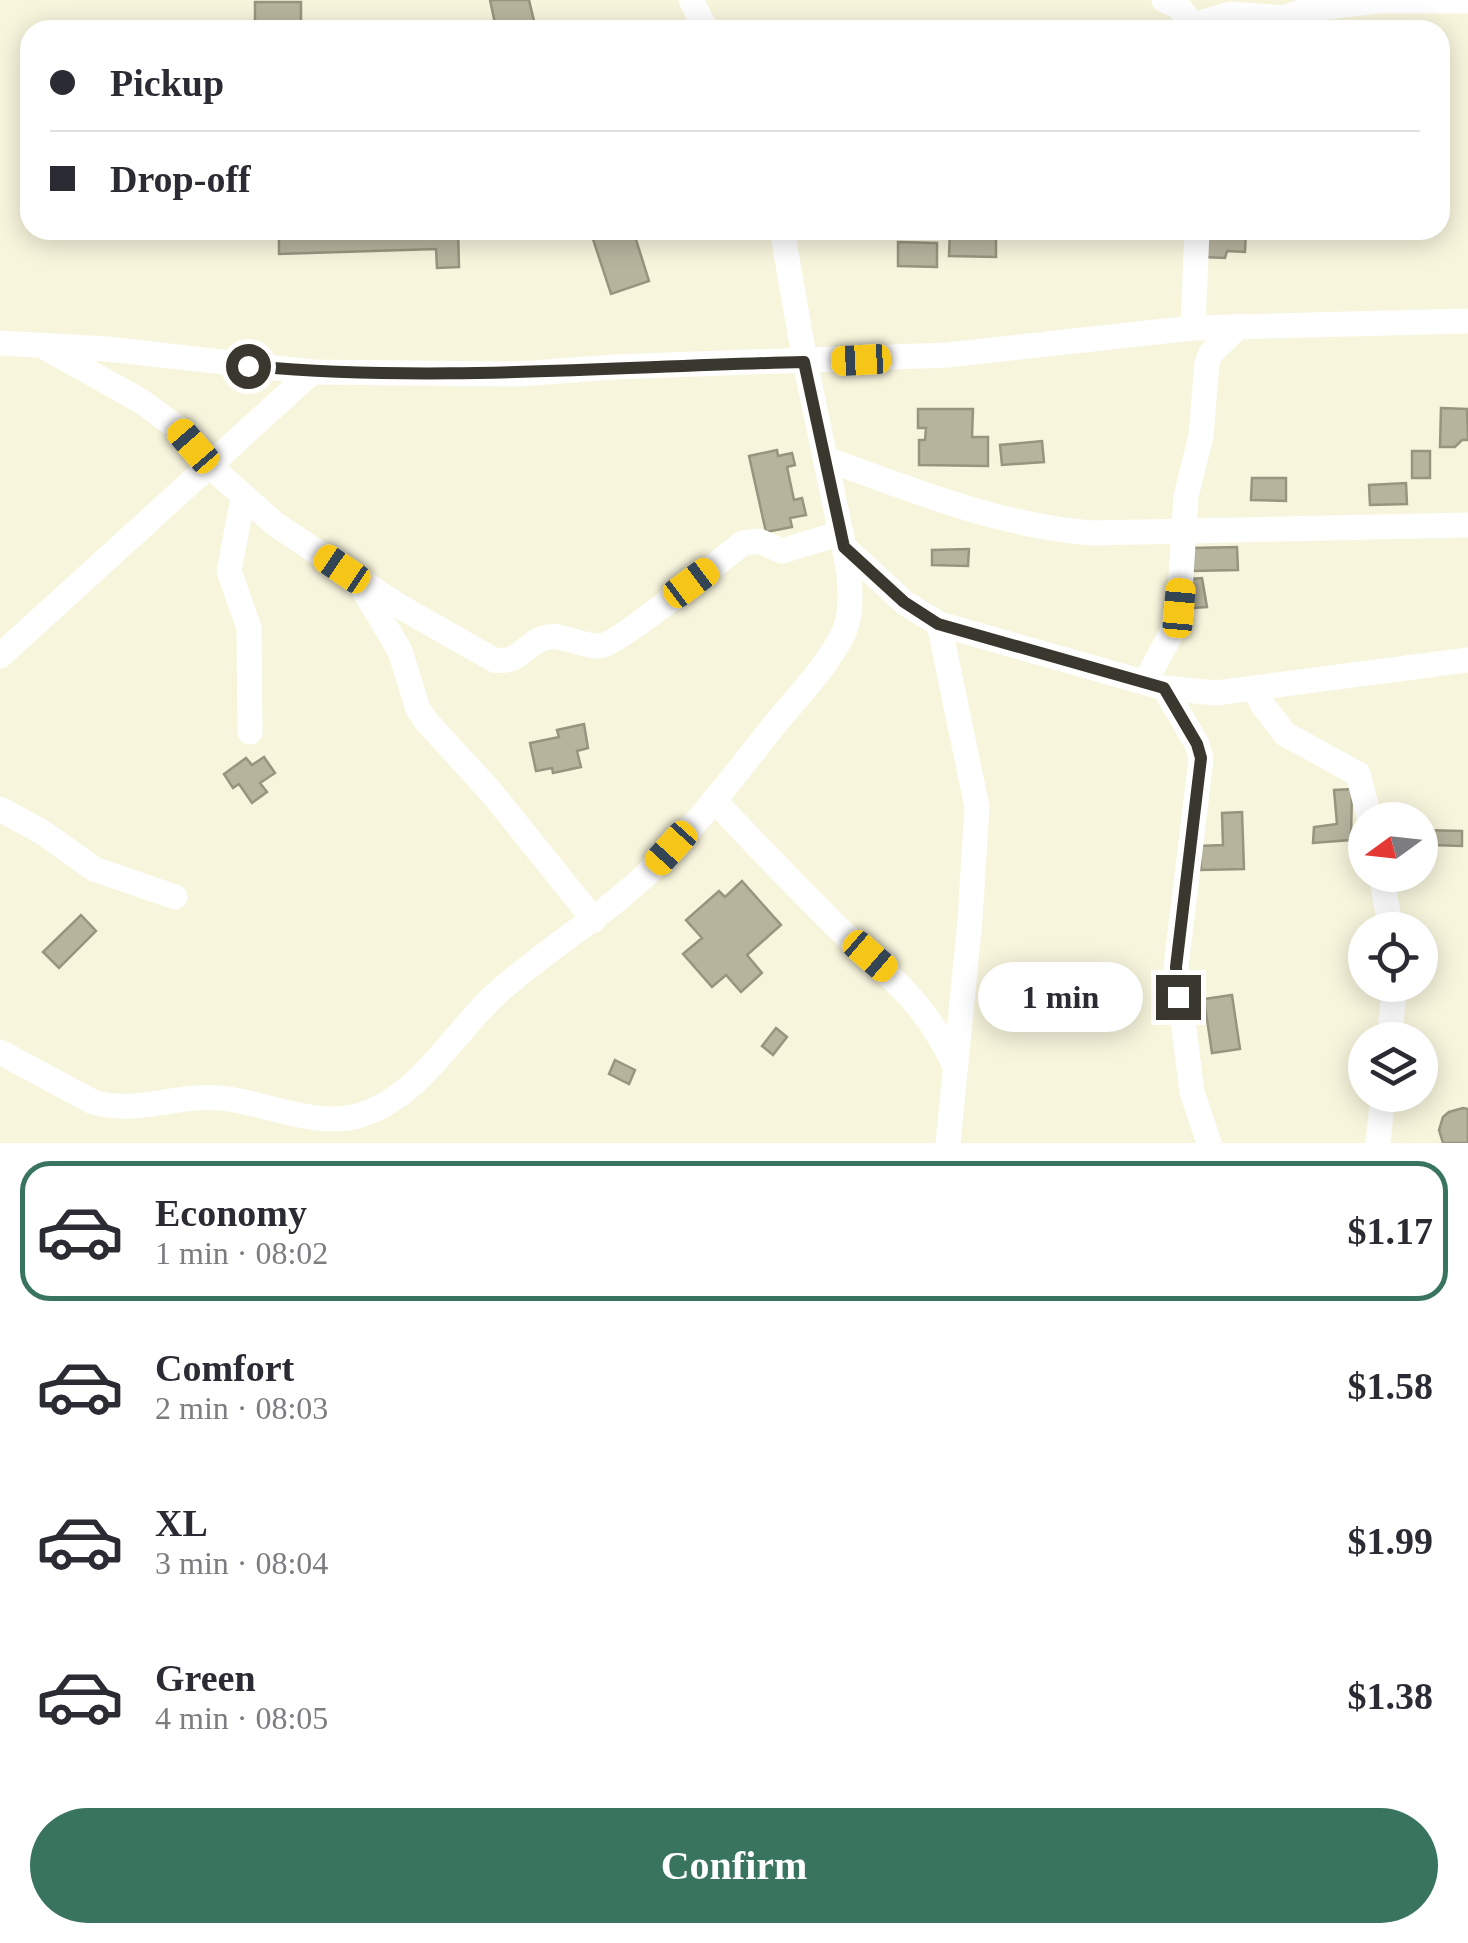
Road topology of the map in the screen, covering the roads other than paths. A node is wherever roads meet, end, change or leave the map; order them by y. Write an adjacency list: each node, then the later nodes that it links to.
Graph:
1 (1468, 1): 2 (street)
2 (1182, 12)
3 (784, 240): 10 (street)
4 (1197, 240): 7 (street)
5 (1468, 320): 6 (street)
6 (1239, 326): 7 (street); 16 (street)
7 (1193, 328): 10 (street)
8 (0, 344): 9 (street)
9 (40, 344): 11 (street); 13 (street)
10 (804, 362): 11 (street); 12 (street)
11 (312, 372): 13 (street)
12 (826, 459): 16 (street); 17 (street)
13 (211, 467): 14 (street); 20 (street)
14 (243, 498): 18 (street); 24 (street)
15 (1468, 525): 16 (street)
16 (1183, 530): 22 (street)
17 (842, 540): 18 (street); 19 (street); 25 (street)
18 (357, 579): 29 (street)
19 (938, 624): 22 (street); 31 (street)
20 (0, 656)
21 (1468, 660): 23 (street)
22 (1154, 685): 23 (street); 34 (street)
23 (1255, 688): 26 (street)
24 (250, 732)
25 (714, 800): 29 (street); 31 (street)
26 (1365, 802)
27 (0, 810): 28 (street)
28 (174, 897)
29 (594, 920): 30 (street)
30 (0, 1052)
31 (956, 1066): 33 (street)
32 (1381, 1112): 35 (street)
33 (948, 1143)
34 (1209, 1143)
35 (1378, 1143)

